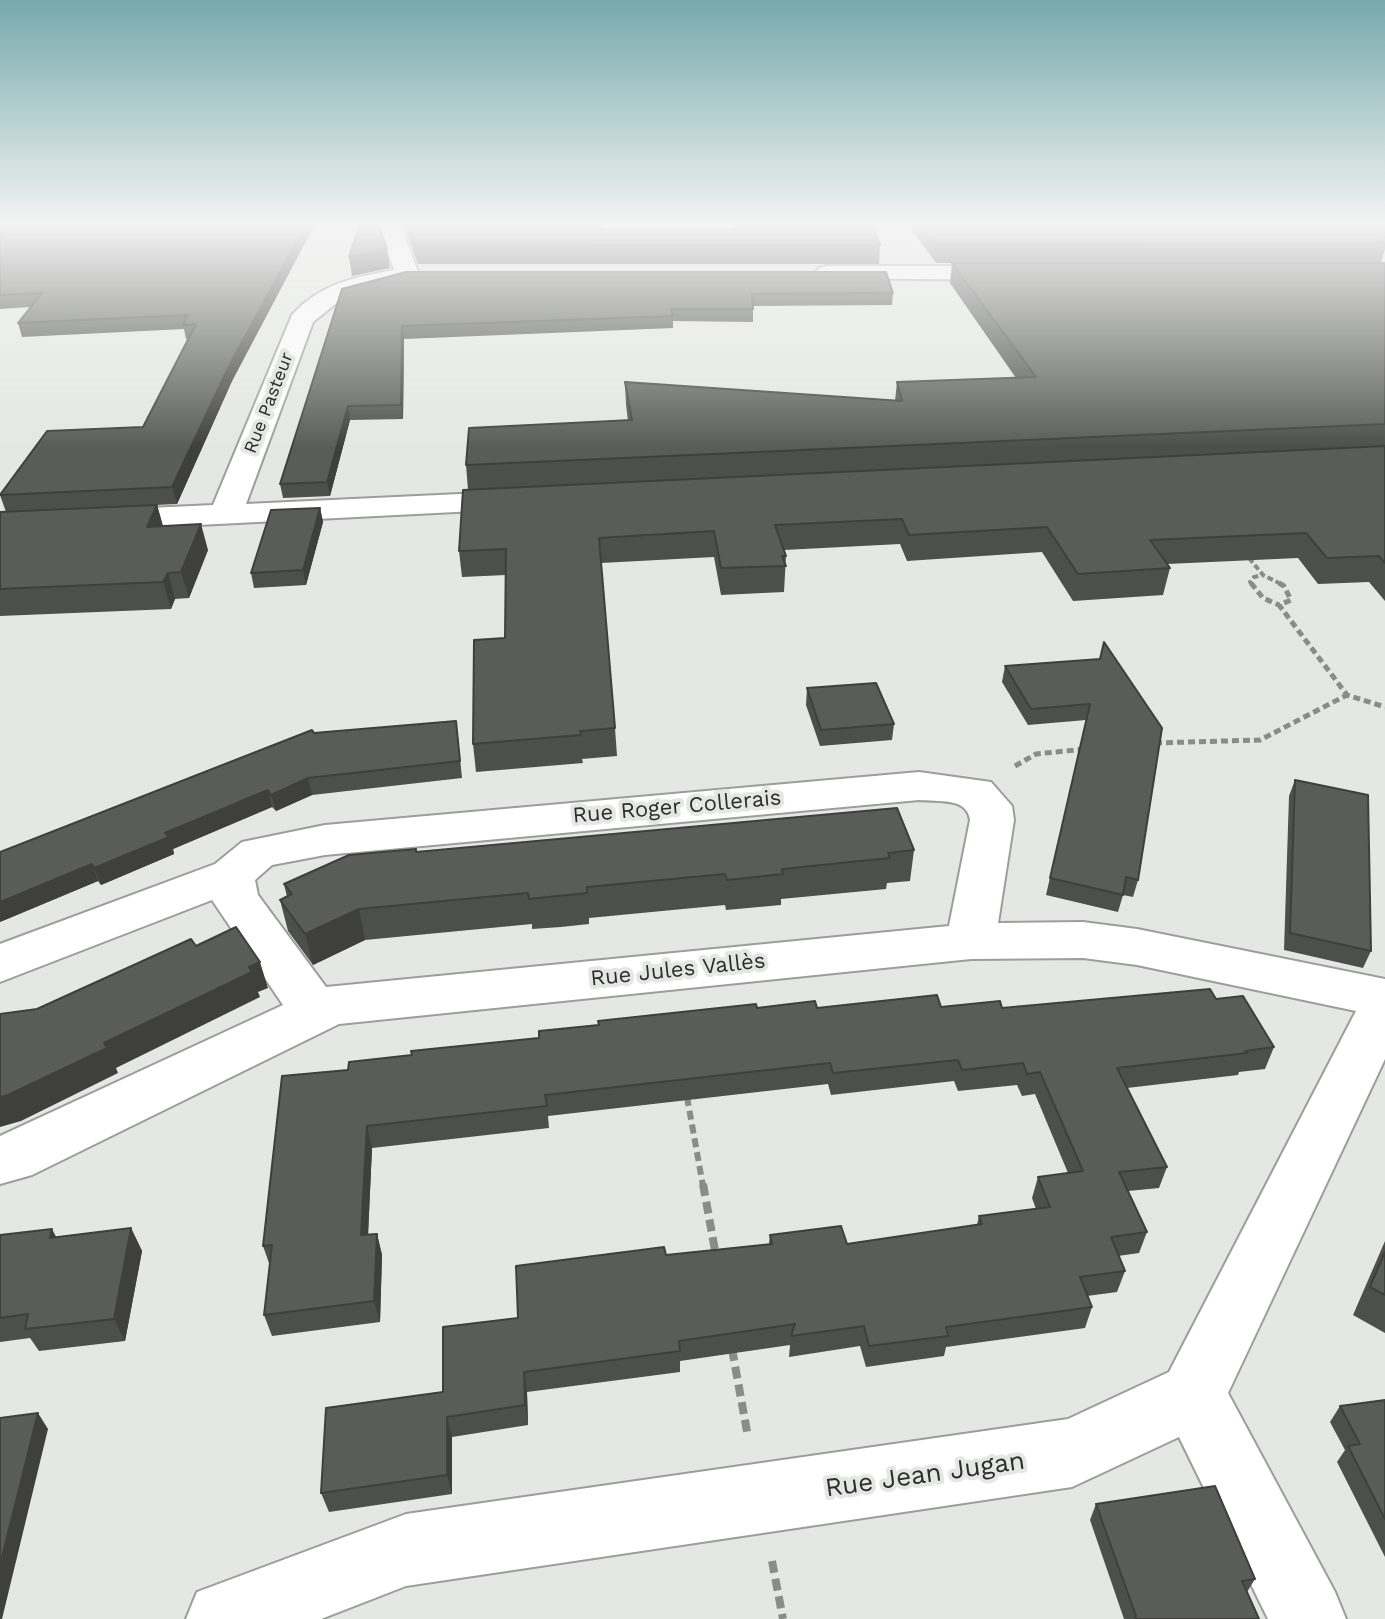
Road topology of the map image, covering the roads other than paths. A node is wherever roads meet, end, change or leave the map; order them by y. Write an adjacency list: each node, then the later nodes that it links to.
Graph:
1 (326, 298): 3 (street, Rue Pasteur)
2 (550, 500): 3 (street)
3 (226, 514): 4 (street)
4 (0, 525)
5 (231, 875): 6 (street, Rue Roger Collerais); 7 (street, Rue Roger Collerais); 9 (street)
6 (971, 941): 8 (street, Rue Jules Vallès); 9 (street, Rue Jules Vallès)
7 (0, 964)
8 (1385, 1001): 11 (street)
9 (316, 1012): 10 (street, Rue Jules Vallès)
10 (0, 1160)
11 (1193, 1395): 12 (street, Rue Jean Jugan); 13 (street)
12 (224, 1619)
13 (1308, 1619)

